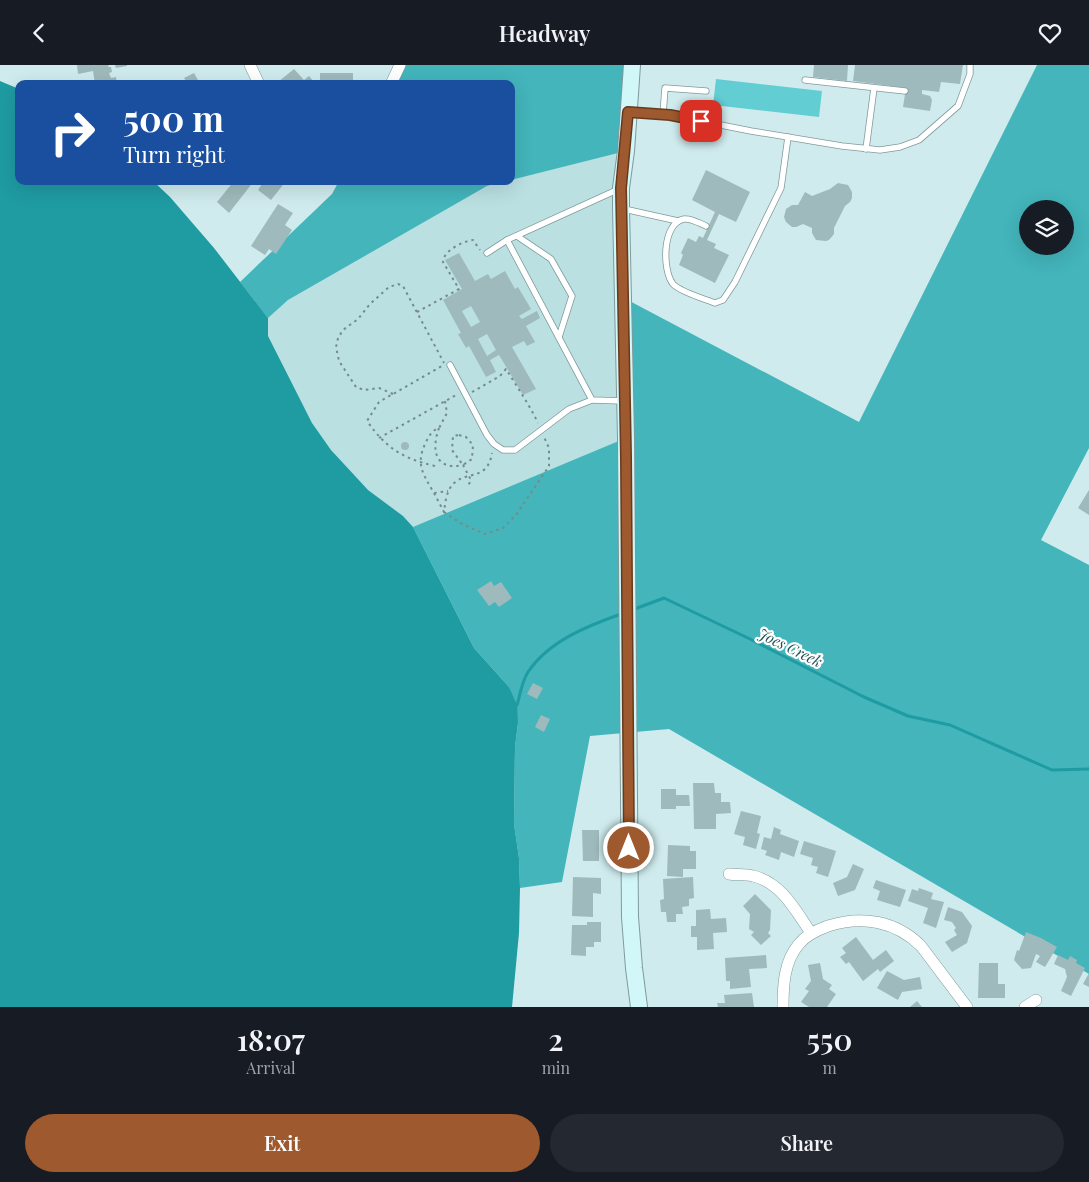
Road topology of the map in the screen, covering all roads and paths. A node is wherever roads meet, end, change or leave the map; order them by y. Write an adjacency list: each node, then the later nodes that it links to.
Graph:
1 (250, 65): 5 (street)
2 (400, 65): 6 (street)
3 (632, 65): 11 (main road)
4 (970, 65): 14 (lane)
5 (257, 80)
6 (393, 80)
7 (805, 80): 8 (lane)
8 (874, 87): 10 (lane); 14 (lane)
9 (706, 91): 12 (lane)
10 (905, 91)
11 (628, 112): 12 (lane); 15 (main road)
12 (663, 114): 13 (lane)
13 (788, 137): 14 (lane); 17 (lane)
14 (866, 149)
15 (621, 188): 16 (main road); 19 (lane)
16 (621, 208): 17 (lane); 29 (main road)
17 (678, 221): 18 (lane)
18 (706, 226)
19 (517, 236): 20 (lane); 23 (lane)
20 (507, 240): 21 (lane); 23 (lane)
21 (487, 253): 22 (path)
22 (417, 313): 26 (path); 26 (path)
23 (559, 337): 27 (lane)
24 (450, 365): 25 (lane)
25 (464, 393): 28 (path); 31 (path); 33 (lane)
26 (393, 394): 32 (path)
27 (592, 400): 29 (lane); 31 (lane)
28 (445, 401): 30 (path); 32 (path)
29 (625, 401): 45 (main road)
30 (439, 429): 34 (path); 36 (path)
31 (542, 430): 33 (lane); 41 (path)
32 (379, 438): 34 (path)
33 (494, 444): 37 (path)
34 (420, 462): 35 (path); 40 (path)
35 (436, 465)
36 (463, 465): 36 (path); 37 (path)
37 (469, 476): 38 (path); 39 (path)
38 (468, 486)
39 (448, 491): 40 (path); 41 (path)
40 (434, 493): 41 (path)
41 (444, 511)
42 (729, 874): 43 (street)
43 (811, 933): 46 (street); 47 (street)
44 (1036, 1000): 48 (street)
45 (639, 1007)
46 (783, 1007)
47 (967, 1007)
48 (1025, 1007)

